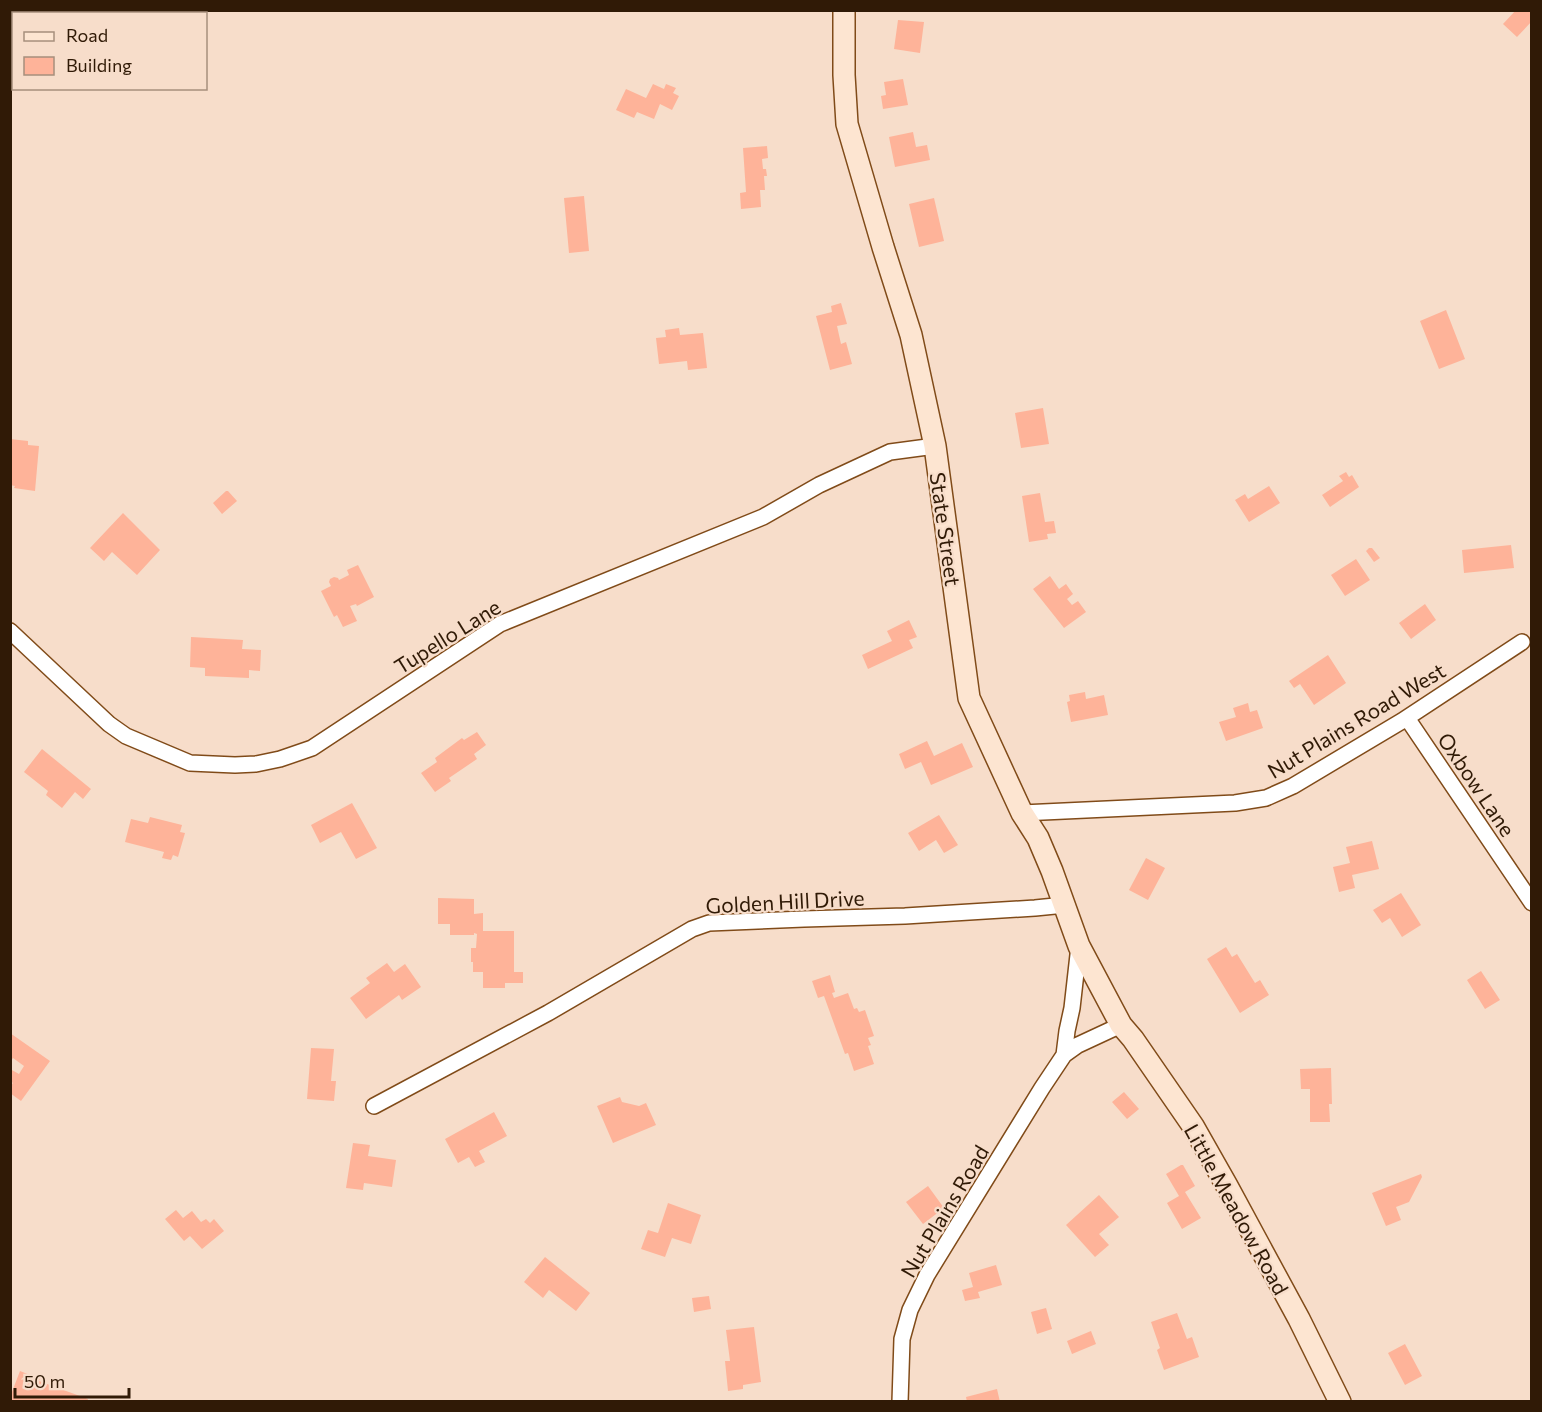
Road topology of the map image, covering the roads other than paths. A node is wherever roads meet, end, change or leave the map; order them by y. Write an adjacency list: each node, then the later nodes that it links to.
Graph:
1 (844, 10): 2 (street, State Street)
2 (935, 446): 3 (street, Tupello Lane); 6 (street, State Street)
3 (10, 631)
4 (1522, 642): 5 (street, Nut Plains Road West)
5 (1407, 717): 6 (street, Nut Plains Road West); 7 (street, Oxbow Lane)
6 (1022, 813): 8 (street, State Street)
7 (1532, 903)
8 (1065, 905): 9 (street, State Street); 12 (street, Golden Hill Drive)
9 (1080, 946): 10 (street, State Street); 11 (street, Nut Plains Road)
10 (1121, 1024): 11 (street, Nut Plains Road); 14 (street, Little Meadow Road)
11 (1064, 1055): 13 (street, Nut Plains Road)
12 (374, 1106)
13 (900, 1401)
14 (1340, 1401)

